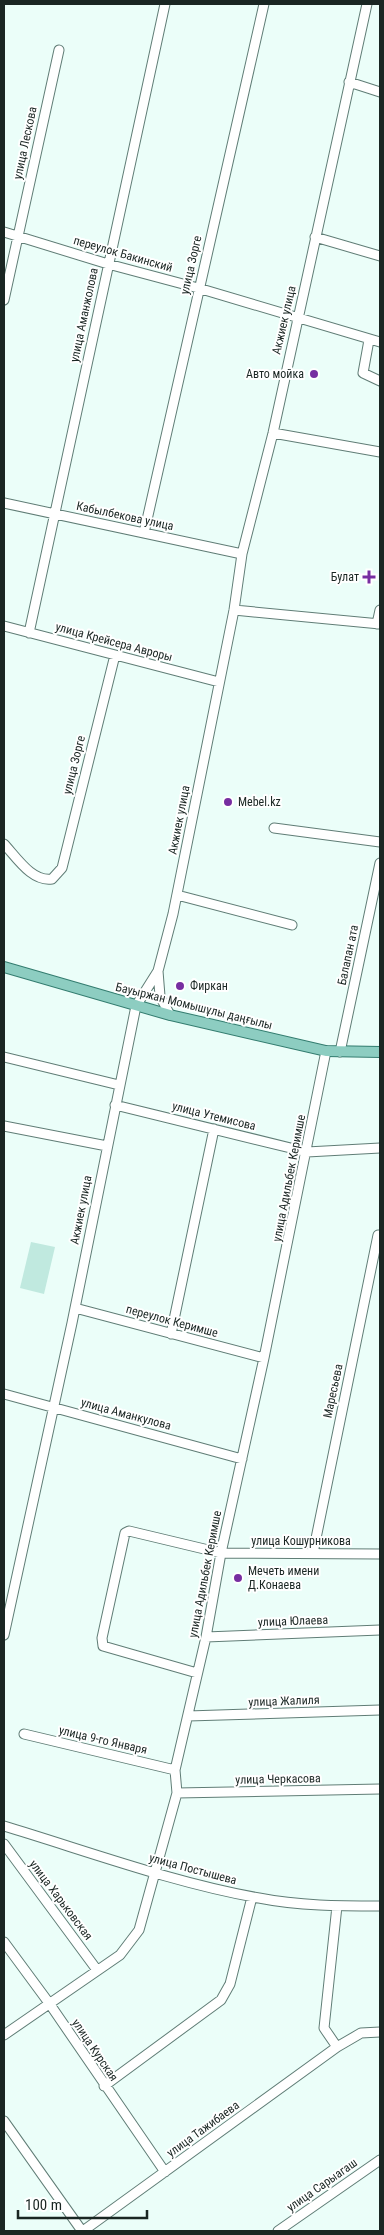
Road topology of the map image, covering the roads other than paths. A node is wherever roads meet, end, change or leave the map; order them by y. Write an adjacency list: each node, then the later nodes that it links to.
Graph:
1 (165, 4): 11 (street, улица Аманжолова)
2 (264, 4): 12 (street, улица Зорге)
3 (367, 4): 5 (street, Акжиек улица)
4 (58, 50): 8 (street, улица Лескова)
5 (349, 82): 6 (street); 9 (street, Акжиек улица)
6 (380, 92)
7 (4, 232): 8 (street, переулок Бакинский)
8 (18, 236): 11 (street, переулок Бакинский); 13 (street, улица Лескова)
9 (315, 238): 10 (street); 14 (street, Акжиек улица)
10 (380, 256)
11 (108, 264): 12 (street, переулок Бакинский); 21 (street, улица Аманжолова)
12 (198, 288): 14 (street, переулок Бакинский); 22 (street, улица Зорге)
13 (4, 300)
14 (297, 317): 15 (street, переулок Бакинский); 18 (street, Акжиек улица)
15 (369, 340): 16 (street, переулок Бакинский); 17 (street)
16 (380, 342)
17 (380, 381)
18 (272, 433): 19 (street); 23 (street, Акжиек улица)
19 (380, 452)
20 (4, 503): 21 (street, Кабылбекова улица)
21 (54, 514): 22 (street, Кабылбекова улица); 28 (street, улица Аманжолова)
22 (144, 533): 23 (street, Кабылбекова улица)
23 (242, 554): 24 (street, Акжиек улица)
24 (234, 610): 26 (street); 30 (street, Акжиек улица)
25 (380, 610): 26 (street)
26 (379, 624)
27 (4, 626): 28 (street, улица Крейсера Авроры)
28 (29, 632): 29 (street, улица Крейсера Авроры)
29 (115, 655): 30 (street, улица Крейсера Авроры); 33 (street, улица Зорге)
30 (219, 682): 35 (street, Акжиек улица)
31 (274, 828): 32 (street)
32 (380, 842)
33 (4, 844)
34 (380, 863): 42 (street, Балапан ата)
35 (177, 895): 36 (street); 38 (street, Акжиек улица)
36 (292, 925)
37 (4, 967): 39 (main road, Бауыржан Момышұлы даңғылы)
38 (158, 971): 39 (street, Акжиек улица); 40 (street)
39 (136, 1006): 40 (main road, Бауыржан Момышұлы даңғылы); 45 (street, Акжиек улица)
40 (170, 1014): 41 (main road, Бауыржан Момышұлы даңғылы)
41 (326, 1051): 42 (main road, Бауыржан Момышұлы даңғылы); 51 (street, улица Адильбек Керимше)
42 (340, 1052): 43 (main road, Бауыржан Момышұлы даңғылы)
43 (380, 1052)
44 (4, 1057): 45 (street)
45 (120, 1085): 46 (street, Акжиек улица)
46 (115, 1105): 48 (street, улица Утемисова); 49 (street, Акжиек улица)
47 (4, 1126): 49 (street)
48 (214, 1129): 51 (street, улица Утемисова); 54 (street)
49 (107, 1146): 53 (street, Акжиек улица)
50 (380, 1148): 51 (street, улица Утемисова)
51 (307, 1152): 55 (street, улица Адильбек Керимше)
52 (378, 1235): 60 (street, Маресьева)
53 (75, 1308): 54 (street, переулок Керимше); 57 (street, Акжиек улица)
54 (171, 1334): 55 (street, переулок Керимше)
55 (264, 1358): 58 (street, улица Адильбек Керимше)
56 (4, 1394): 57 (street, улица Аманкулова)
57 (52, 1407): 58 (street, улица Аманкулова); 63 (street, Акжиек улица)
58 (242, 1459): 59 (street, улица Адильбек Керимше)
59 (221, 1553): 60 (street, улица Кошурникова); 64 (street, улица Адильбек Керимше); 65 (street, улица Кошурникова)
60 (313, 1553): 61 (street, улица Кошурникова)
61 (380, 1554)
62 (380, 1630): 64 (street, улица Юлаева)
63 (4, 1635)
64 (206, 1637): 65 (street, улица Адильбек Керимше)
65 (197, 1673): 67 (street, улица Адильбек Керимше)
66 (380, 1710): 67 (street, улица Жалиля)
67 (188, 1716): 69 (street, улица Адильбек Керимше)
68 (24, 1734): 69 (street, улица 9-го Января)
69 (175, 1770): 71 (street, улица Адильбек Керимше)
70 (380, 1789): 71 (street, улица Черкасова)
71 (177, 1793): 74 (street, улица Адильбек Керимше)
72 (4, 1826): 74 (street, улица Постышева)
73 (4, 1844): 79 (street, улица Харьковская)
74 (154, 1872): 75 (street, улица Постышева); 79 (street, улица Адильбек Керимше)
75 (252, 1897): 76 (street, улица Постышева); 84 (street)
76 (337, 1906): 77 (street, улица Постышева); 83 (street)
77 (380, 1906)
78 (4, 1942): 80 (street, улица Курская)
79 (97, 1970): 80 (street, улица Адильбек Керимше)
80 (49, 2003): 82 (street, улица Адильбек Керимше); 84 (street, улица Курская)
81 (380, 2032): 83 (street, улица Тажибаева)
82 (4, 2035)
83 (337, 2047): 87 (street, улица Тажибаева)
84 (104, 2086): 87 (street, улица Курская)
85 (4, 2121): 88 (street)
86 (380, 2160): 89 (street, улица Сарыагаш)
87 (165, 2172): 88 (street, улица Тажибаева)
88 (82, 2231)
89 (278, 2231)

